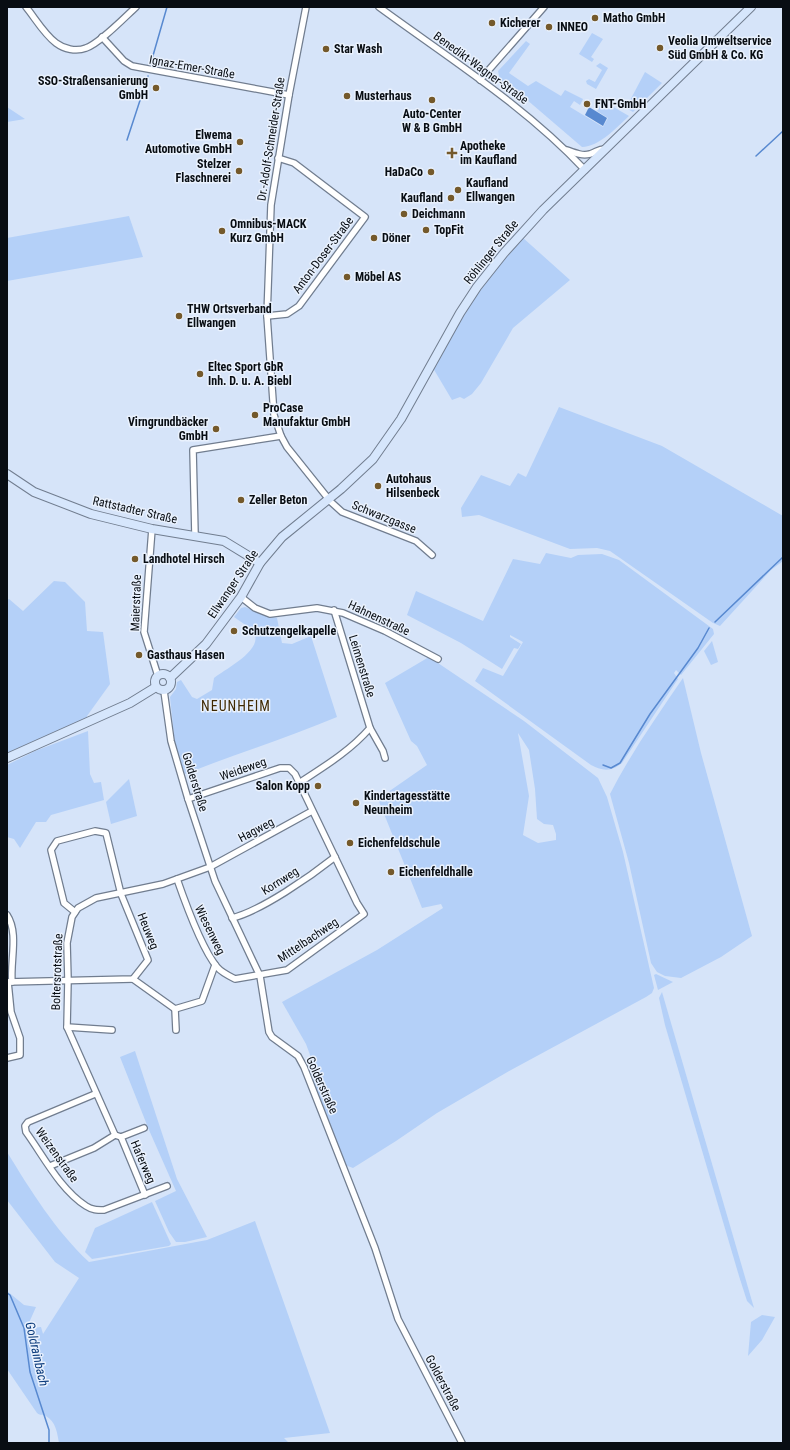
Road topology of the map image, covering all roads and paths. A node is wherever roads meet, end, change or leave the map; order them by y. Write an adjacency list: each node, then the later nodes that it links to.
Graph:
1 (26, 7): 7 (street)
2 (136, 7): 7 (street)
3 (306, 7): 9 (street, Dr.-Adolf-Schneider-Straße)
4 (379, 7): 8 (street, Benedikt-Wagner-Straße)
5 (544, 7): 8 (street)
6 (751, 7): 10 (street, Röhlinger Straße)
7 (102, 37): 9 (street, Ignaz-Emer-Straße)
8 (480, 80): 11 (street, Benedikt-Wagner-Straße)
9 (289, 95): 12 (street, Dr.-Adolf-Schneider-Straße)
10 (606, 149): 11 (street, Benedikt-Wagner-Straße); 13 (street, Röhlinger Straße)
11 (567, 150): 13 (street, Benedikt-Wagner-Straße)
12 (278, 158): 14 (street, Dr.-Adolf-Schneider-Straße); 14 (street, Anton-Doser-Straße)
13 (585, 170): 17 (street, Röhlinger Straße)
14 (267, 316): 15 (street, Dr.-Adolf-Schneider-Straße)
15 (281, 436): 17 (street, Dr.-Adolf-Schneider-Straße); 19 (street)
16 (7, 474): 18 (street, Rattstadter Straße)
17 (328, 498): 20 (street, Röhlinger Straße); 21 (street, Schwarzgasse)
18 (152, 529): 19 (street, Rattstadter Straße); 26 (street, Maierstraße)
19 (196, 535): 22 (street, Rattstadter Straße)
20 (282, 538): 22 (street, Ellwanger Straße)
21 (432, 555)
22 (260, 563): 23 (street, Ellwanger Straße)
23 (242, 597): 24 (street, Hahnenstraße); 27 (street, Ellwanger Straße)
24 (334, 610): 25 (street, Hahnenstraße); 29 (street, Leimenstraße)
25 (438, 659)
26 (158, 676): 27 (street); 28 (street)
27 (170, 678): 28 (street, Ellwanger Straße)
28 (160, 689): 30 (street); 33 (street, Golderstraße)
29 (370, 728): 31 (street, Leimenstraße); 32 (street)
30 (7, 758)
31 (385, 758)
32 (300, 783): 33 (street, Weideweg); 34 (street)
33 (188, 799): 36 (street, Golderstraße)
34 (312, 811): 35 (street); 36 (street, Hagweg)
35 (335, 857): 41 (street, Kornweg); 43 (street, Mittelbachweg)
36 (210, 868): 37 (street); 41 (street, Golderstraße)
37 (177, 879): 38 (street); 42 (street, Wiesenweg)
38 (121, 894): 39 (street); 39 (street); 44 (street, Heuweg)
39 (75, 912): 45 (street, Boltersrotstraße)
40 (7, 915): 46 (street)
41 (232, 918): 43 (street, Golderstraße)
42 (215, 965): 43 (street, Wiesenweg); 47 (street)
43 (260, 976): 58 (street, Golderstraße)
44 (133, 979): 45 (street); 47 (street)
45 (68, 980): 46 (street); 48 (street, Boltersrotstraße)
46 (9, 982): 51 (street)
47 (175, 1009): 50 (street)
48 (67, 1027): 49 (street); 52 (street, Boltersrotstraße)
49 (112, 1030)
50 (176, 1030)
51 (7, 1058)
52 (96, 1094): 54 (street, Boltersrotstraße); 55 (street, Weizenstraße)
53 (144, 1128): 54 (street)
54 (118, 1136): 55 (street); 57 (street, Haferweg)
55 (50, 1166): 57 (street, Weizenstraße)
56 (167, 1186): 57 (street, Weizenstraße)
57 (145, 1195)
58 (462, 1443)

